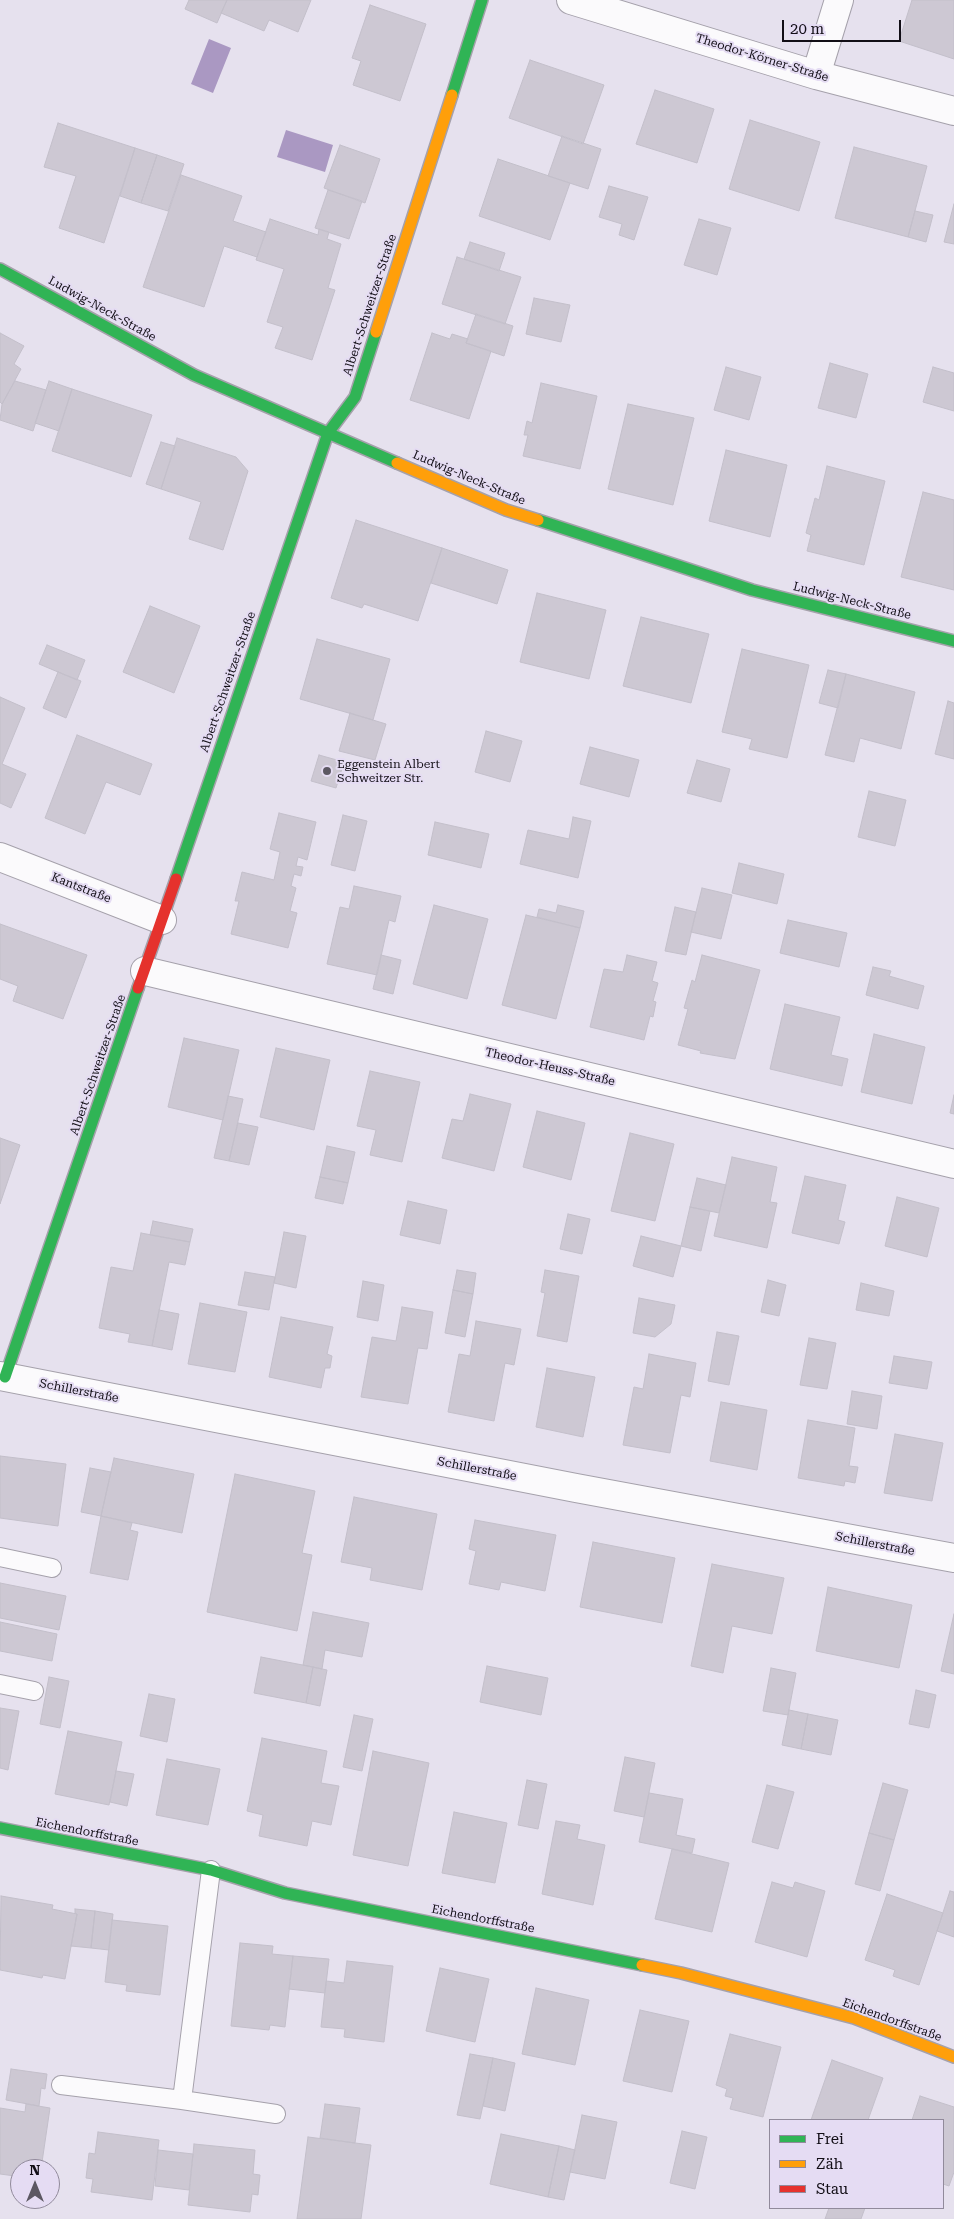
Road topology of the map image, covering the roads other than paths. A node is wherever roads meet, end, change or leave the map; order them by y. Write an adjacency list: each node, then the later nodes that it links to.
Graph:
1 (482, 0): 7 (street, Albert-Schweitzer-Straße)
2 (571, 0): 4 (street, Theodor-Körner-Straße)
3 (839, 0): 4 (street)
4 (816, 75): 5 (street, Theodor-Körner-Straße)
5 (954, 110)
6 (0, 269): 7 (street, Ludwig-Neck-Straße)
7 (328, 432): 8 (street, Ludwig-Neck-Straße); 10 (street, Albert-Schweitzer-Straße)
8 (954, 641)
9 (0, 857): 10 (street, Kantstraße)
10 (162, 920): 11 (street, Albert-Schweitzer-Straße)
11 (145, 970): 12 (street, Theodor-Heuss-Straße); 13 (street, Albert-Schweitzer-Straße)
12 (954, 1164)
13 (2, 1376): 15 (street, Schillerstraße)
14 (0, 1556): 16 (lane)
15 (954, 1558)
16 (52, 1568)
17 (0, 1684): 18 (lane)
18 (34, 1691)
19 (0, 1828): 20 (street, Eichendorffstraße)
20 (211, 1870): 21 (street, Eichendorffstraße); 23 (lane)
21 (954, 2057)
22 (61, 2085): 23 (lane)
23 (182, 2100): 24 (lane)
24 (276, 2114)

